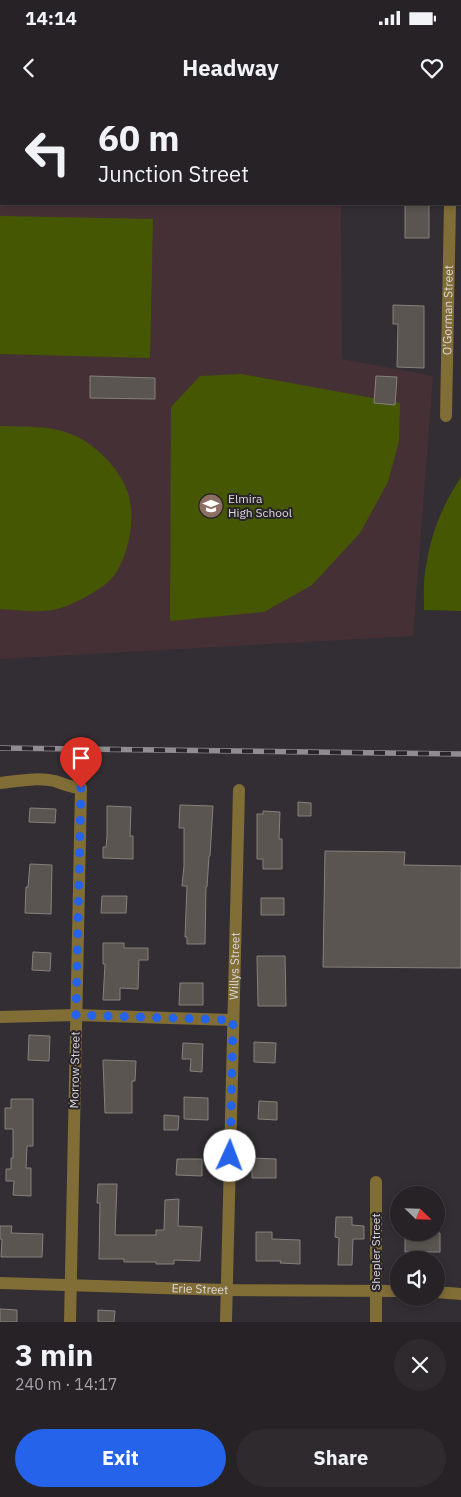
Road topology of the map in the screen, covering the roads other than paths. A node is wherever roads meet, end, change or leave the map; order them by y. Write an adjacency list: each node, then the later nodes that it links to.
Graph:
1 (450, 205): 2 (street, O'Gorman Street)
2 (446, 416)
3 (0, 783): 5 (street, Morrow Street)
4 (239, 790): 7 (street, Willys Street)
5 (76, 1015): 6 (street); 7 (street); 10 (street, Morrow Street)
6 (0, 1017)
7 (233, 1020): 11 (street, Willys Street)
8 (376, 1182): 12 (street, Shepler Street)
9 (0, 1284): 10 (street, Erie Street)
10 (71, 1285): 11 (street, Erie Street); 16 (street, Morrow Street)
11 (226, 1290): 12 (street, Erie Street); 17 (street, Willys Street)
12 (376, 1290): 13 (street, Erie Street); 18 (street, Shepler Street)
13 (390, 1291)
14 (445, 1293): 15 (street)
15 (461, 1294)
16 (70, 1322)
17 (226, 1322)
18 (376, 1322)

